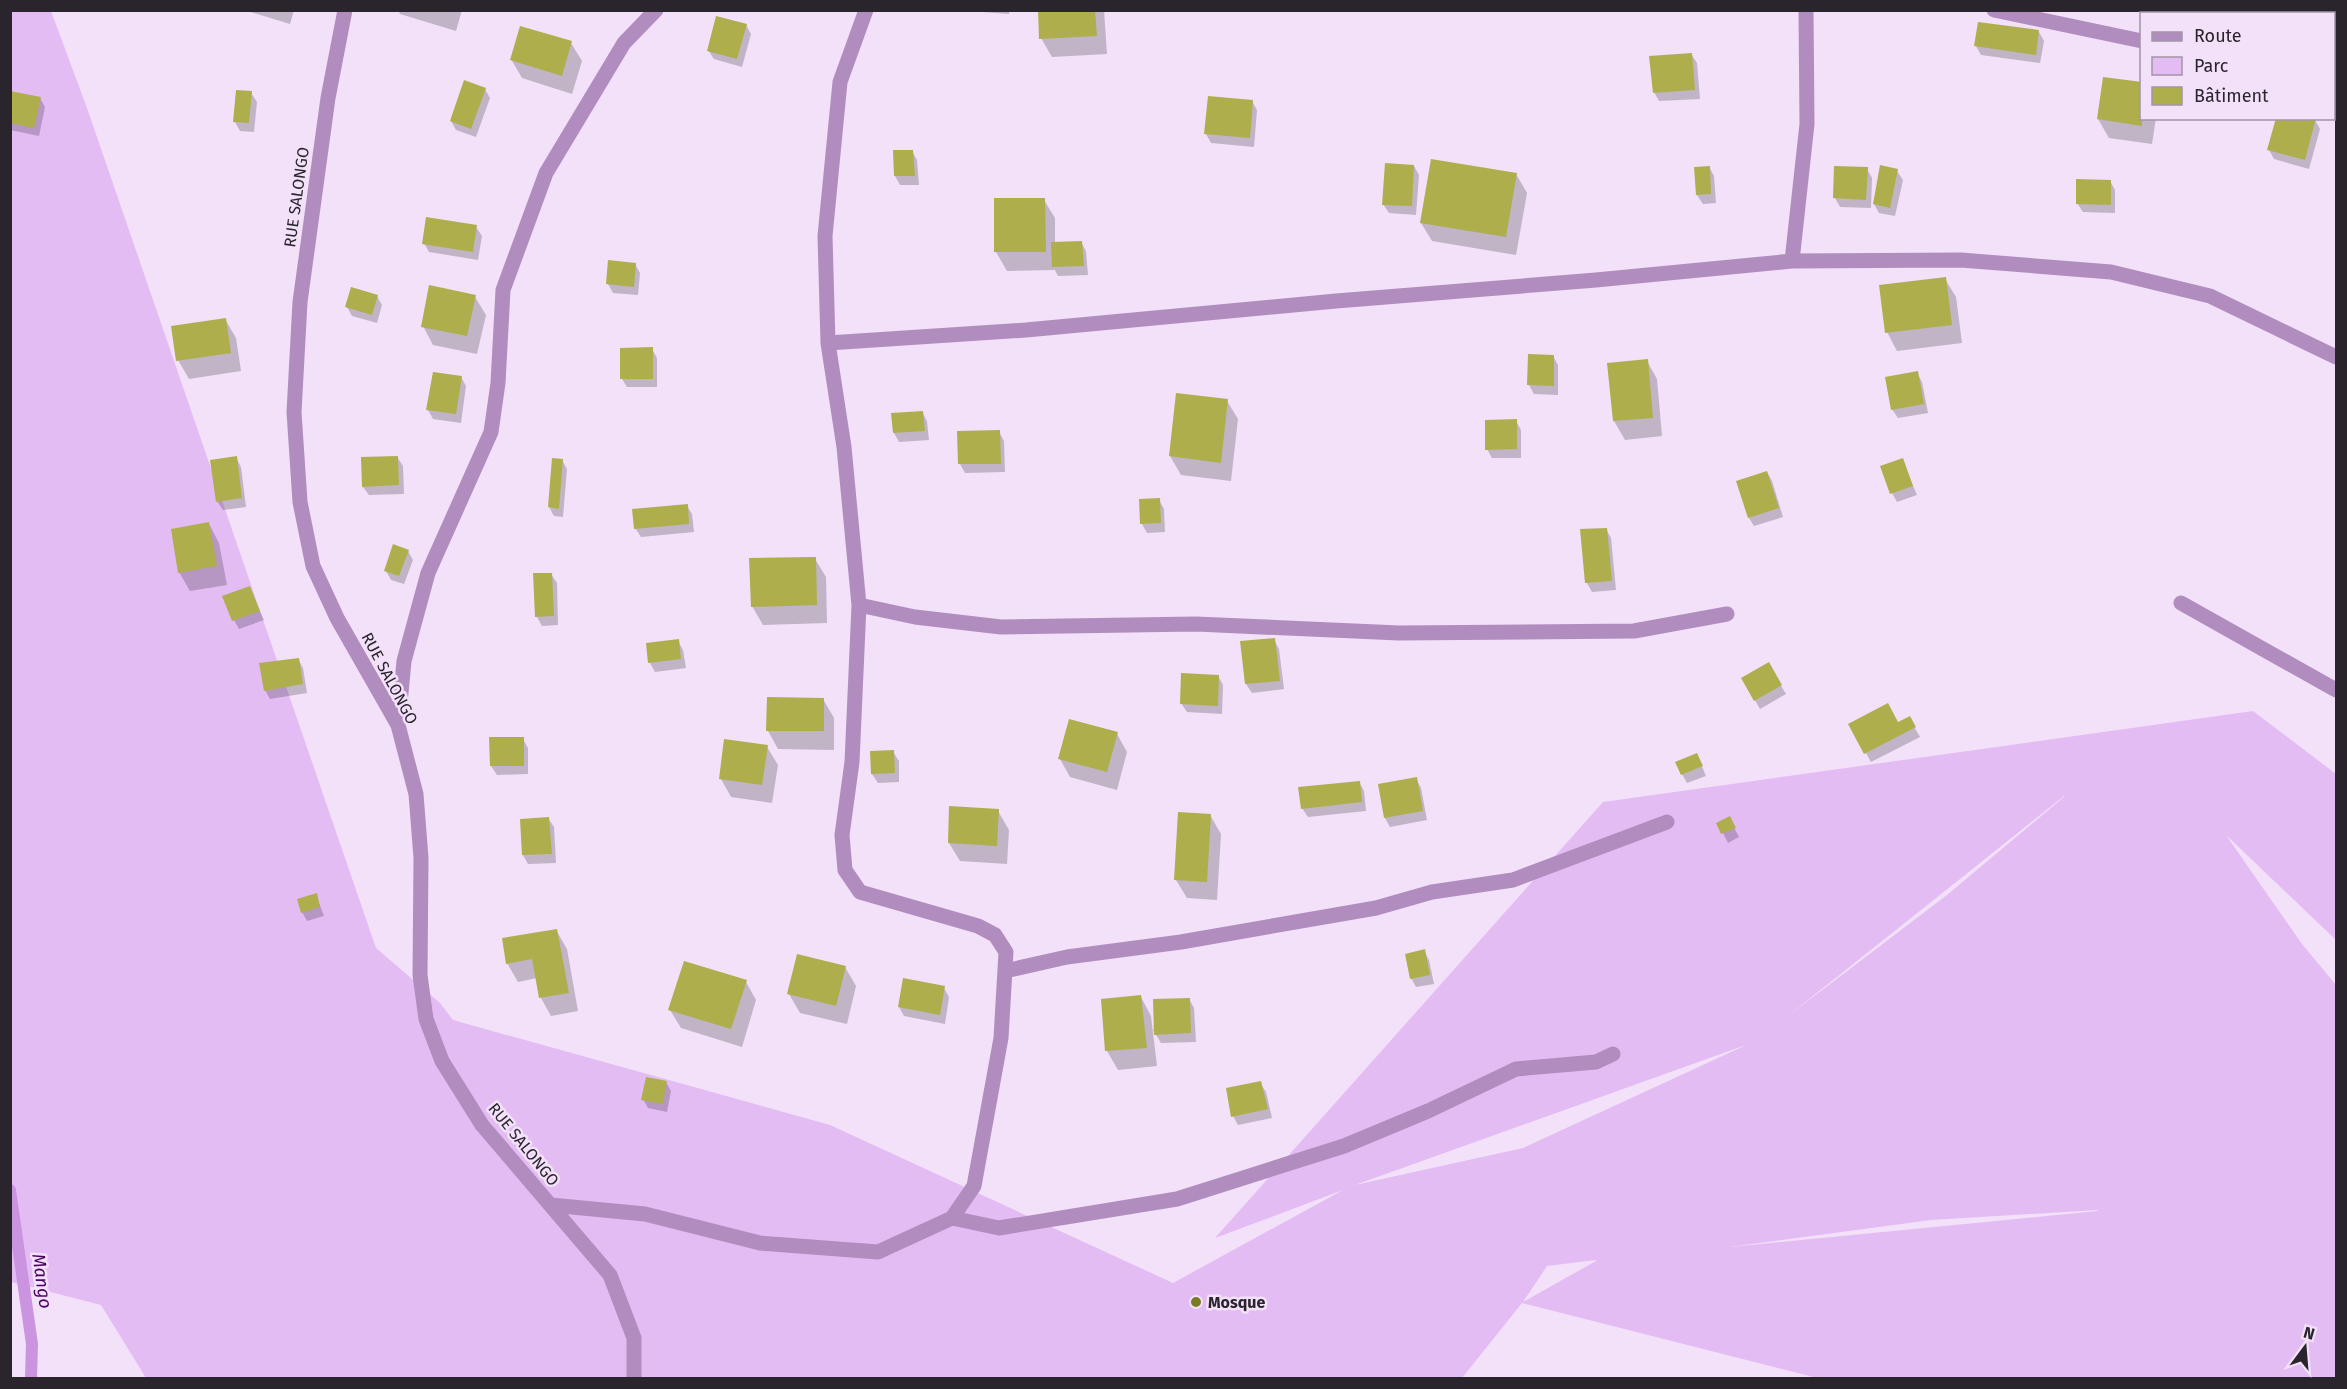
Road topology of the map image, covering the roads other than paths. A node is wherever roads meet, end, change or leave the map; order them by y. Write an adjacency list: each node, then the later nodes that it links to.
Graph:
1 (345, 10): 14 (street, RUE SALONGO)
2 (656, 10): 14 (street)
3 (866, 10): 8 (street)
4 (1806, 10): 7 (street)
5 (1994, 10): 6 (street)
6 (2140, 41)
7 (1792, 261): 8 (street); 9 (street)
8 (828, 343): 11 (street)
9 (2337, 357)
10 (2181, 603): 13 (street)
11 (859, 605): 12 (street); 16 (street)
12 (1727, 615)
13 (2337, 690)
14 (398, 725): 18 (street, RUE SALONGO)
15 (1667, 822): 16 (street)
16 (1005, 971): 19 (street)
17 (1613, 1054): 19 (street)
18 (551, 1205): 19 (street); 20 (street, RUE SALONGO)
19 (952, 1218)
20 (634, 1378)

